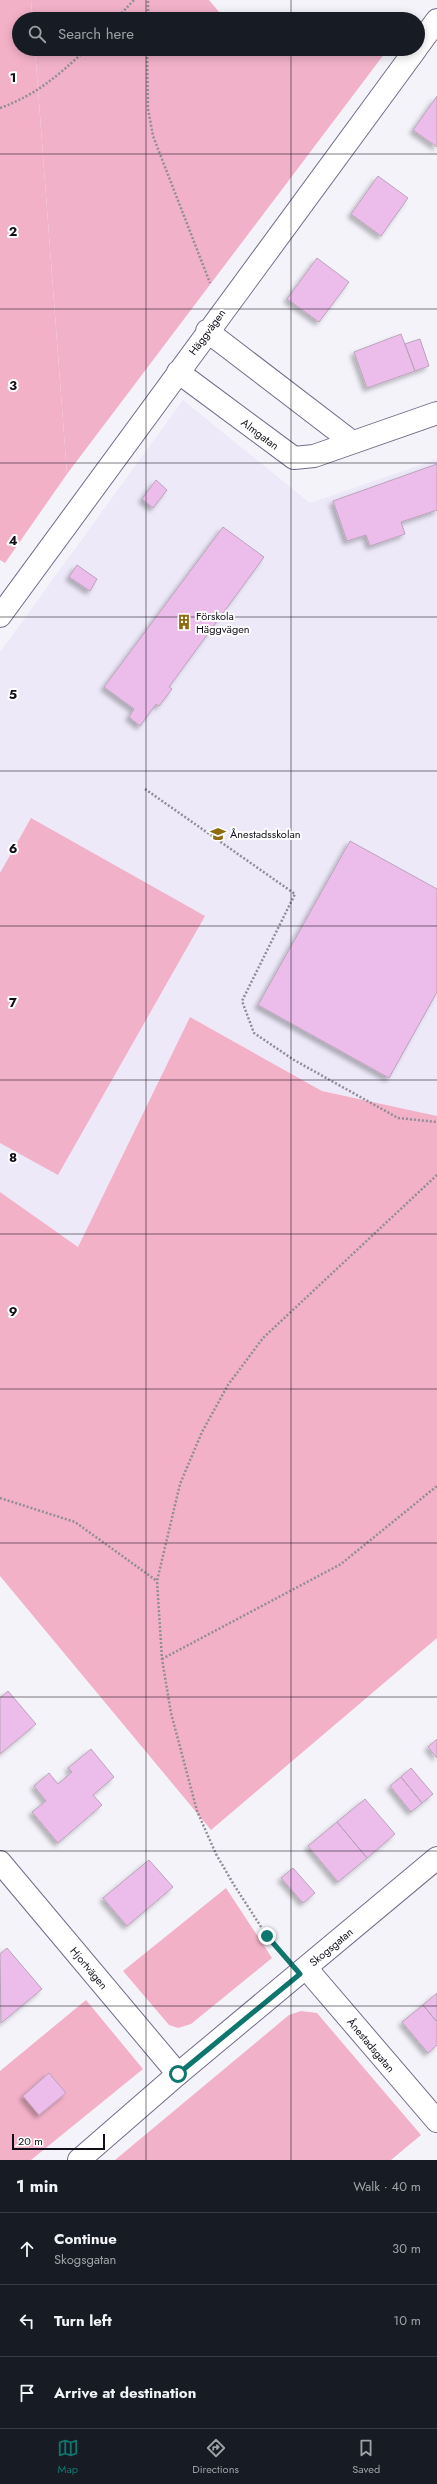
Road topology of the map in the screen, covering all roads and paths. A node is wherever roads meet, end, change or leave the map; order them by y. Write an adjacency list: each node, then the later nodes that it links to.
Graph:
1 (134, 0): 3 (path)
2 (148, 0): 4 (path)
3 (123, 12)
4 (148, 12)
5 (437, 20): 6 (street)
6 (425, 36)
7 (79, 56): 10 (path)
8 (147, 56): 11 (path)
9 (411, 56): 11 (street, Häggvägen)
10 (0, 108)
11 (223, 311): 12 (street, Häggvägen)
12 (207, 331): 13 (street, Häggvägen); 15 (street)
13 (178, 372): 15 (street, Almgatan); 16 (street, Häggvägen)
14 (437, 413): 15 (street, Almgatan)
15 (352, 442)
16 (0, 616)
17 (145, 789): 18 (path)
18 (437, 1122)
19 (437, 1175): 22 (path)
20 (437, 1486): 23 (path)
21 (0, 1498): 22 (path)
22 (157, 1581): 23 (path)
23 (162, 1659): 26 (path)
24 (437, 1858): 26 (street, Skogsgatan)
25 (0, 1862): 27 (street, Hjortvägen)
26 (303, 1971): 27 (street, Skogsgatan); 28 (street, Ånestadsgatan)
27 (178, 2074): 29 (street, Skogsgatan)
28 (433, 2108)
29 (79, 2160)

